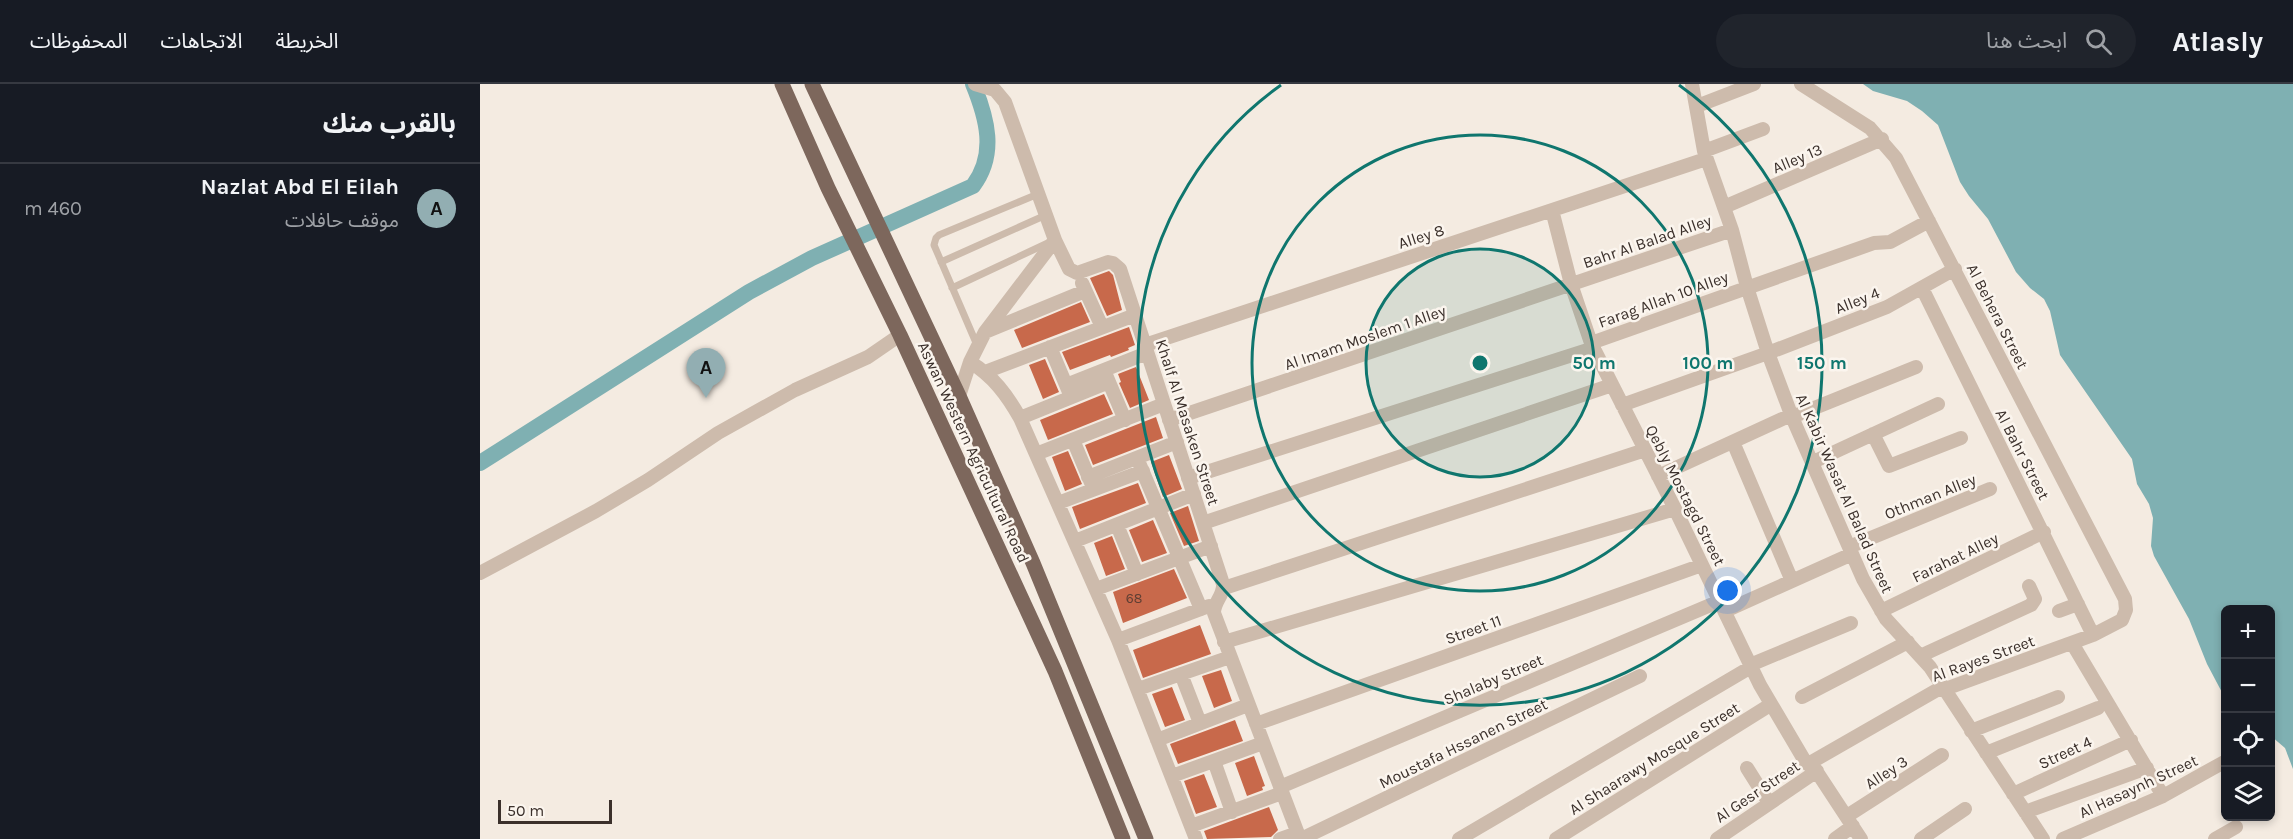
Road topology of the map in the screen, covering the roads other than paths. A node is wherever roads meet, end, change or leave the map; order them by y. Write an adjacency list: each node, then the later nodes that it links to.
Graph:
1 (782, 84): 29 (main road, Aswan Western Agricultural Road)
2 (812, 84): 41 (main road, Aswan Western Agricultural Road)
3 (1692, 84): 7 (street, Al Kabir Wasat Al Balad Street)
4 (1754, 84): 7 (street)
5 (1801, 84): 9 (street, Al Behera Street)
6 (980, 85): 11 (street)
7 (1697, 106): 10 (street, Al Kabir Wasat Al Balad Street)
8 (1763, 129): 10 (street, Alley 8)
9 (1882, 139): 12 (street, Alley 13); 15 (street, Al Behera Street)
10 (1705, 155): 12 (street, Al Kabir Wasat Al Balad Street); 13 (street, Alley 8)
11 (1038, 194): 14 (street); 18 (lane)
12 (1724, 207): 16 (street, Al Kabir Wasat Al Balad Street)
13 (1552, 210): 21 (street, Qebly Mostagd Street); 33 (street, Alley 8)
14 (1046, 215): 17 (street); 18 (lane)
15 (1929, 221): 19 (street, Al Behera Street); 22 (street, Farag Allah 10 Alley)
16 (1732, 230): 21 (street, Bahr Al Balad Alley); 22 (street, Al Kabir Wasat Al Balad Street)
17 (1055, 240): 20 (street); 23 (lane); 28 (street)
18 (941, 262): 23 (lane)
19 (1955, 269): 24 (street, Alley 4); 80 (street, Al Behera Street)
20 (1077, 273): 25 (street); 26 (street, Khalf Al Masaken Street)
21 (1571, 284): 31 (street, Qebly Mostagd Street); 48 (street, Al Imam Moslem 1 Alley)
22 (1747, 287): 31 (street, Farag Allah 10 Alley); 34 (street, Al Kabir Wasat Al Balad Street)
23 (952, 288): 30 (lane)
24 (1922, 288): 34 (street, Alley 4); 68 (street, Al Bahr Street)
25 (1085, 291): 27 (street); 28 (street)
26 (1135, 315): 27 (street); 33 (street, Khalf Al Masaken Street)
27 (1102, 327): 32 (street)
28 (985, 332): 30 (street)
29 (900, 334): 74 (street); 130 (main road, Aswan Western Agricultural Road)
30 (977, 345): 35 (street)
31 (1592, 345): 39 (street, Qebly Mostagd Street); 59 (street, Farag Allah 10 Alley)
32 (1050, 347): 37 (street); 40 (street)
33 (1146, 349): 38 (street, Alley 8); 42 (street, Khalf Al Masaken Street)
34 (1768, 353): 44 (street); 45 (street, Al Kabir Wasat Al Balad Street)
35 (970, 362): 37 (street); 41 (street)
36 (1916, 367): 45 (street)
37 (985, 372): 46 (street)
38 (1106, 376): 40 (street, Alley 8); 47 (street)
39 (1612, 385): 44 (street, Qebly Mostagd Street); 66 (street)
40 (1069, 391): 46 (street, Alley 8)
41 (959, 396): 131 (main road, Aswan Western Agricultural Road)
42 (1164, 404): 47 (street); 48 (street, Khalf Al Masaken Street)
43 (1938, 404): 49 (street)
44 (1622, 405): 54 (street, Qebly Mostagd Street)
45 (1792, 416): 53 (street); 56 (street, Al Kabir Wasat Al Balad Street)
46 (1020, 418): 55 (street)
47 (1125, 420): 51 (street)
48 (1169, 420): 52 (street, Khalf Al Masaken Street)
49 (1873, 434): 50 (street); 56 (street)
50 (1961, 438)
51 (1073, 440): 55 (street); 60 (street)
52 (1177, 442): 57 (street); 59 (street, Khalf Al Masaken Street)
53 (1733, 442): 58 (street); 76 (street)
54 (1645, 450): 58 (street, Qebly Mostagd Street); 78 (street)
55 (1036, 454): 63 (street)
56 (1813, 462): 71 (street, Al Kabir Wasat Al Balad Street)
57 (1140, 464): 60 (street); 64 (street)
58 (1658, 476): 65 (street, Qebly Mostagd Street)
59 (1188, 478): 62 (street, Khalf Al Masaken Street)
60 (1091, 483): 63 (street)
61 (1990, 489): 71 (street, Othman Alley)
62 (1194, 494): 64 (street); 66 (street, Khalf Al Masaken Street)
63 (1058, 503): 69 (street)
64 (1158, 508): 67 (street); 72 (street)
65 (1675, 509): 73 (street, Qebly Mostagd Street); 90 (street)
66 (1203, 523): 70 (street, Khalf Al Masaken Street)
67 (1117, 525): 69 (street); 75 (street)
68 (2044, 532): 82 (street, Al Bahr Street); 85 (street, Farahat Alley)
69 (1075, 542): 79 (street)
70 (1211, 546): 72 (street); 78 (street, Khalf Al Masaken Street)
71 (1850, 551): 76 (street, Othman Alley); 85 (street, Al Kabir Wasat Al Balad Street)
72 (1179, 558): 75 (street); 84 (street)
73 (1702, 565): 83 (street, Qebly Mostagd Street); 106 (street, Street 11)
74 (480, 573)
75 (1137, 573): 79 (street)
76 (1791, 581): 83 (street, Othman Alley)
77 (2029, 586): 93 (street)
78 (1224, 588): 81 (street)
79 (1096, 589): 89 (street)
80 (2125, 599): 88 (street, Al Rayes Street)
81 (1215, 604): 84 (street); 90 (street)
82 (2078, 604): 86 (street); 88 (street, Al Bahr Street)
83 (1722, 606): 95 (street, Qebly Mostagd Street); 119 (street, Shalaby Street)
84 (1201, 609): 89 (street)
85 (1881, 611): 91 (street, Al Kabir Wasat Al Balad Street)
86 (2060, 611)
87 (1851, 623): 95 (street)
88 (2093, 635): 92 (street, Al Rayes Street)
89 (1118, 640): 98 (street)
90 (1224, 642): 94 (street)
91 (1908, 642): 93 (street, Al Kabir Wasat Al Balad Street); 100 (street)
92 (2072, 643): 99 (street, Al Rayes Street); 109 (street)
93 (1920, 656): 99 (street, Al Kabir Wasat Al Balad Street)
94 (1230, 657): 96 (street); 102 (street)
95 (1751, 666): 103 (street, Qebly Mostagd Street); 133 (street)
96 (1181, 674): 98 (street); 105 (street)
97 (1641, 676): 129 (street, Moustafa Hssanen Street)
98 (1138, 689): 108 (street)
99 (1944, 689): 107 (street, Al Kabir Wasat Al Balad Street); 116 (street, Al Rayes Street)
100 (1802, 697)
101 (2058, 697): 107 (street)
102 (1248, 705): 105 (street); 106 (street)
103 (1770, 705): 116 (street, Qebly Mostagd Street); 134 (street, Al Shaarawy Mosque Street)
104 (2098, 708): 111 (street)
105 (1200, 723): 108 (street)
106 (1256, 724): 110 (street)
107 (1971, 731): 111 (street, Al Kabir Wasat Al Balad Street)
108 (1157, 740): 118 (street)
109 (2131, 740): 117 (street); 120 (street, Street 4)
110 (1263, 743): 113 (street); 119 (street)
111 (1986, 753): 120 (street, Al Kabir Wasat Al Balad Street)
112 (1942, 755): 126 (street, Alley 3)
113 (1214, 761): 118 (street); 124 (street)
114 (2221, 764): 121 (street, Al Hasaynh Street)
115 (1747, 768): 122 (street)
116 (1812, 768): 122 (street, Al Gesr Street); 126 (street, Qebly Mostagd Street)
117 (2147, 768): 121 (street); 125 (street)
118 (1172, 776): 128 (street)
119 (1281, 790): 124 (street, Shalaby Street); 129 (street)
120 (2013, 794): 125 (street, Al Kabir Wasat Al Balad Street)
121 (2163, 796): 140 (street, Al Hasaynh Street)
122 (1769, 803): 135 (street, Al Gesr Street)
123 (1965, 809): 138 (street)
124 (1232, 812): 128 (street, Shalaby Street)
125 (2025, 812): 139 (street, Al Kabir Wasat Al Balad Street)
126 (1850, 821): 136 (street, Alley 3); 137 (street, Qebly Mostagd Street)
127 (2236, 827): 141 (street)
128 (1194, 833)
129 (1299, 837): 132 (street, Moustafa Hssanen Street)
130 (1123, 839)
131 (1146, 839)
132 (1280, 839)
133 (1459, 839)
134 (1556, 839)
135 (1717, 839)
136 (1835, 839)
137 (1862, 839)
138 (1921, 839)
139 (2043, 839)
140 (2063, 839)
141 (2215, 839)

